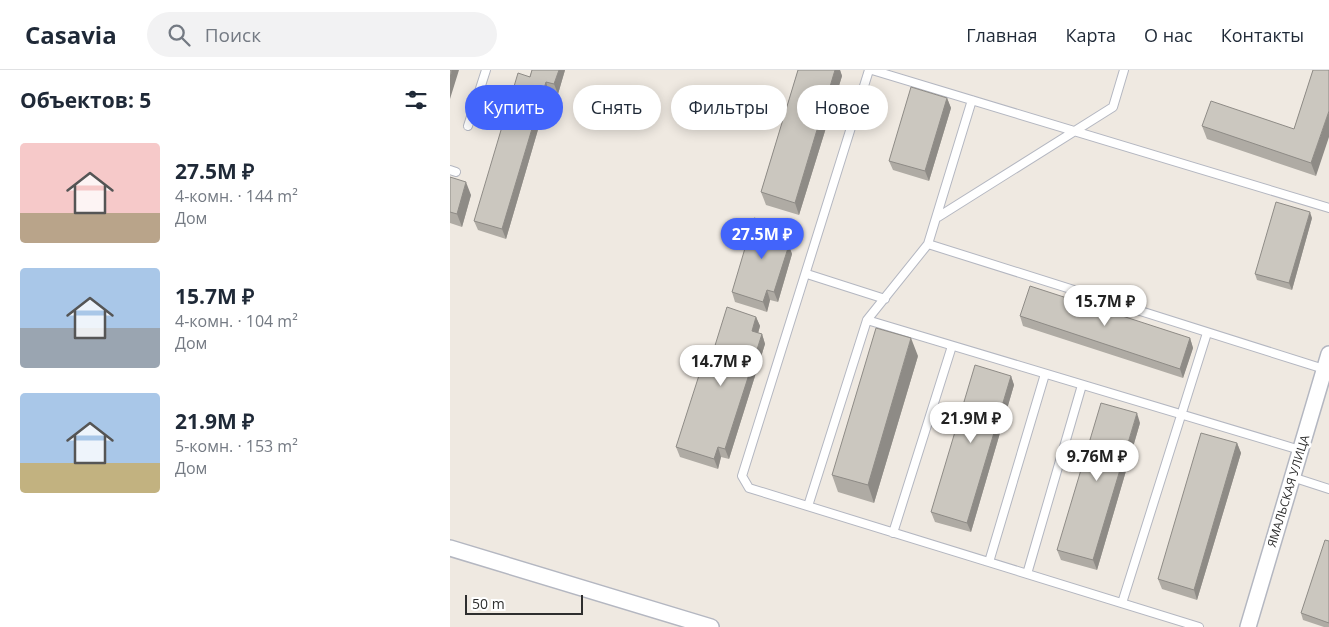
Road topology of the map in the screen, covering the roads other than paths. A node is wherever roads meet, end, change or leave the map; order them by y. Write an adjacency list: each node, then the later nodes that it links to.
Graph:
1 (486, 70): 4 (lane)
2 (870, 70): 5 (lane); 10 (lane)
3 (1124, 70): 6 (lane)
4 (481, 85)
5 (972, 100): 6 (lane); 8 (lane)
6 (1075, 131): 7 (lane); 8 (lane)
7 (1329, 208)
8 (938, 217): 9 (lane)
9 (928, 244): 11 (lane); 13 (lane)
10 (806, 274): 11 (lane); 23 (lane)
11 (886, 298): 12 (lane)
12 (867, 320): 14 (lane); 23 (lane)
13 (1207, 333): 16 (lane); 19 (lane)
14 (952, 346): 17 (lane); 24 (lane)
15 (1329, 354): 16 (street, ЯМАЛЬСКАЯ УЛИЦА)
16 (1324, 369): 20 (street, ЯМАЛЬСКАЯ УЛИЦА)
17 (1045, 374): 18 (lane); 26 (lane)
18 (1082, 385): 19 (lane); 27 (lane)
19 (1181, 414): 20 (lane); 28 (lane)
20 (1300, 450): 21 (street, ЯМАЛЬСКАЯ УЛИЦА)
21 (1292, 477): 22 (lane); 31 (street, ЯМАЛЬСКАЯ УЛИЦА)
22 (1329, 489)
23 (808, 506): 24 (lane)
24 (893, 533): 26 (lane)
25 (450, 548): 29 (street)
26 (989, 562): 27 (lane)
27 (1027, 574): 28 (lane)
28 (1122, 603): 30 (lane)
29 (711, 627)
30 (1199, 627)
31 (1248, 627)

